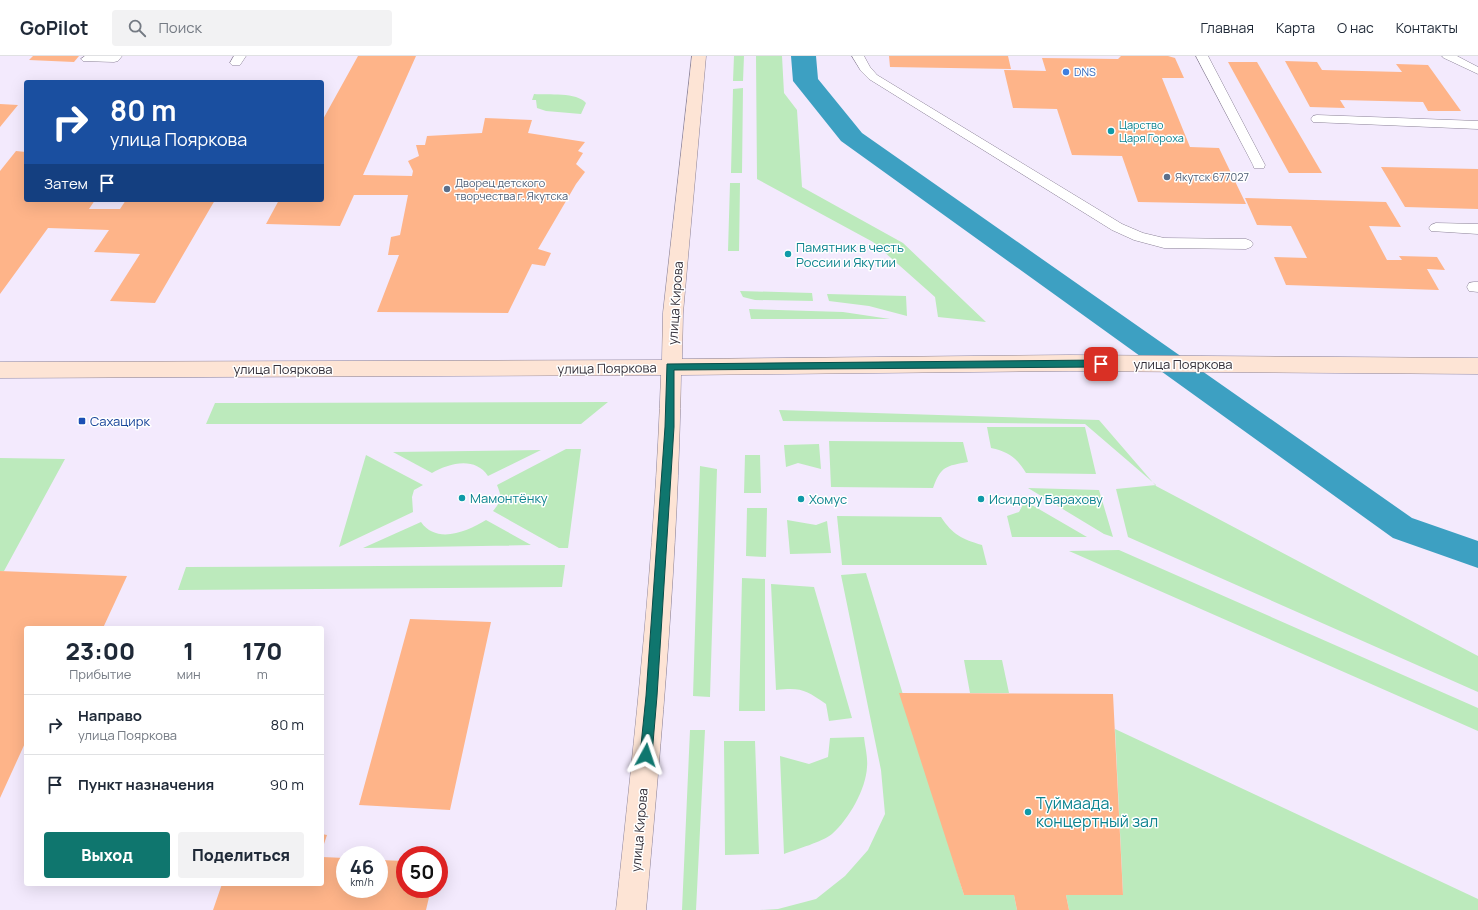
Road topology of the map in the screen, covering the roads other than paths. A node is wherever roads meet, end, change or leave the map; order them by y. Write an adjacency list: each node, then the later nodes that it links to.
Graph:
1 (116, 56): 6 (lane)
2 (699, 56): 15 (main road, улица Кирова)
3 (858, 56): 13 (lane)
4 (1202, 56): 10 (lane)
5 (1448, 56): 7 (lane)
6 (87, 59)
7 (1478, 71)
8 (1317, 119): 9 (lane)
9 (1478, 125)
10 (1259, 165)
11 (1436, 228): 12 (lane)
12 (1478, 229)
13 (1246, 244)
14 (1478, 366): 15 (main road, улица Пояркова)
15 (670, 367): 16 (main road, улица Пояркова); 17 (main road, улица Кирова)
16 (0, 370)
17 (631, 910)

